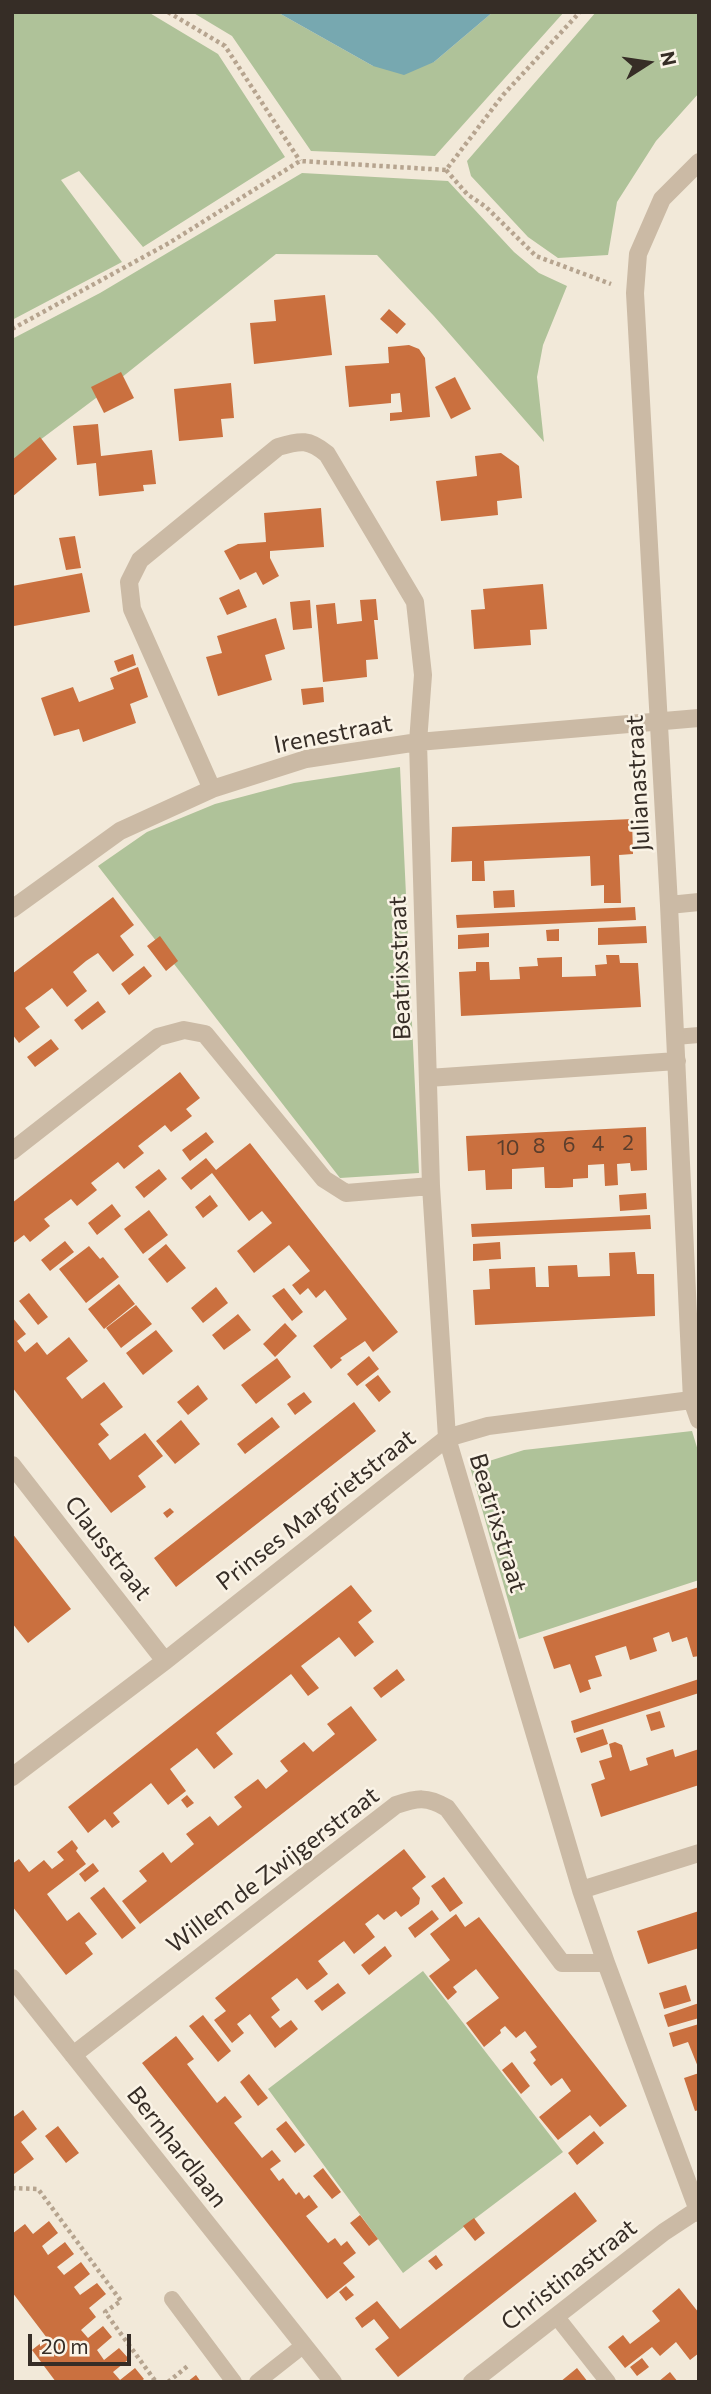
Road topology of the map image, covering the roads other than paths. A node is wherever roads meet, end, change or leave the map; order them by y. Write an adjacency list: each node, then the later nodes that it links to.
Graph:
1 (699, 162): 3 (street, Julianastraat)
2 (699, 718): 3 (street, Irenestraat)
3 (659, 720): 4 (street, Irenestraat); 7 (street, Julianastraat)
4 (418, 742): 5 (street, Irenestraat); 5 (street, Beatrixstraat); 12 (street, Beatrixstraat)
5 (212, 789): 8 (street, Irenestraat)
6 (699, 902): 7 (street)
7 (669, 905): 10 (street, Julianastraat)
8 (12, 909)
9 (699, 1035): 10 (lane)
10 (675, 1037): 11 (street, Julianastraat)
11 (677, 1061): 12 (street); 15 (street, Julianastraat)
12 (428, 1078): 14 (street, Beatrixstraat)
13 (12, 1151): 14 (street)
14 (431, 1186): 17 (street, Beatrixstraat)
15 (696, 1400): 16 (street, Julianastraat); 17 (street, Prinses Margrietstraat)
16 (699, 1420)
17 (447, 1438): 19 (street, Prinses Margrietstraat); 22 (street, Beatrixstraat)
18 (12, 1465): 19 (street, Clausstraat)
19 (165, 1661): 20 (street, Prinses Margrietstraat)
20 (12, 1777)
21 (699, 1853): 22 (street)
22 (581, 1889): 23 (street, Beatrixstraat)
23 (606, 1963): 25 (street, Willem de Zwijgerstraat); 26 (street)
24 (12, 1978): 25 (street, Bernhardlaan)
25 (73, 2055): 29 (street, Bernhardlaan)
26 (698, 2210): 28 (street, Christinastraat)
27 (172, 2299): 30 (lane)
28 (556, 2316): 33 (street, Christinastraat); 34 (lane)
29 (304, 2345): 31 (lane); 32 (street, Bernhardlaan)
30 (234, 2382)
31 (257, 2382)
32 (333, 2382)
33 (472, 2382)
34 (608, 2382)

